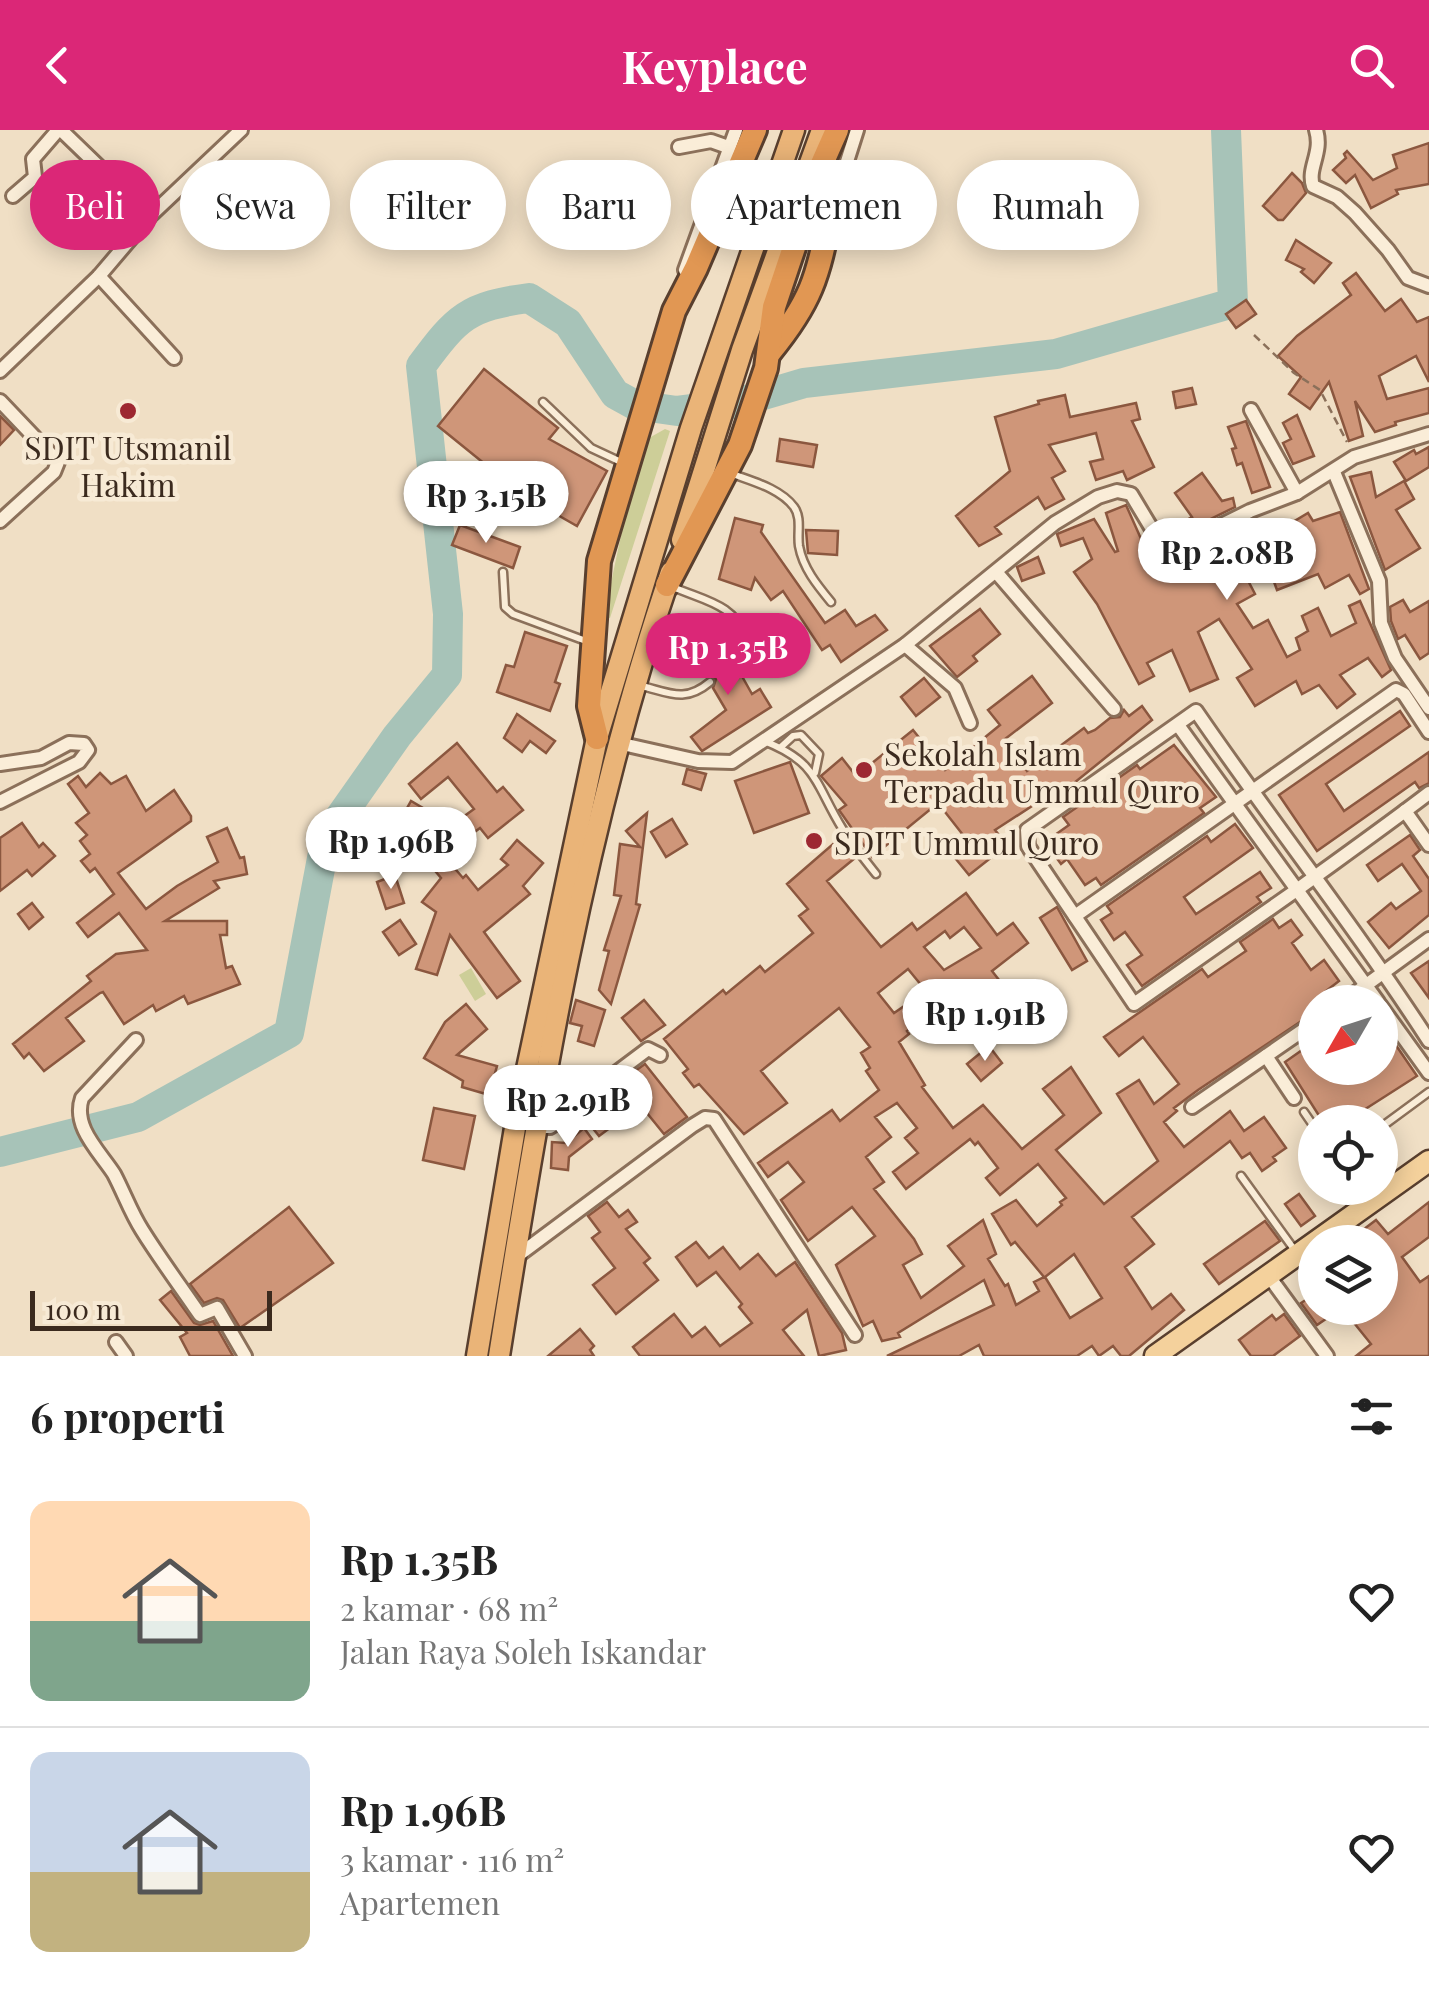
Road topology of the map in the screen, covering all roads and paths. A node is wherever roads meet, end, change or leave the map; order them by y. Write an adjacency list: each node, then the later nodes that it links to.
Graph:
1 (60, 130): 12 (street); 14 (street)
2 (736, 130): 10 (street)
3 (755, 130): 20 (highway)
4 (794, 130): 50 (highway)
5 (822, 130): 37 (highway)
6 (836, 130): 23 (highway)
7 (858, 130): 13 (street)
8 (1316, 130): 19 (street)
9 (230, 133): 15 (street)
10 (728, 147): 11 (street); 20 (street)
11 (679, 148)
12 (91, 160)
13 (848, 160)
14 (13, 196)
15 (160, 206)
16 (121, 250): 18 (street)
17 (821, 250): 23 (highway)
18 (99, 276): 22 (street); 24 (street)
19 (1429, 286)
20 (673, 314): 30 (highway)
21 (1254, 335): 29 (path)
22 (174, 358)
23 (768, 360): 31 (highway)
24 (0, 371)
25 (0, 401): 34 (street)
26 (543, 402): 30 (lane)
27 (1251, 410): 33 (street)
28 (1429, 434): 29 (street)
29 (1354, 456): 32 (street)
30 (626, 465): 39 (highway)
31 (728, 472): 37 (highway); 38 (lane)
32 (1334, 472): 33 (street); 44 (street)
33 (1297, 493): 36 (street)
34 (0, 521)
35 (502, 572): 39 (lane)
36 (997, 573): 40 (street); 45 (street)
37 (667, 585): 41 (lane); 43 (highway)
38 (831, 602)
39 (591, 643): 50 (highway)
40 (905, 645): 46 (street); 49 (street)
41 (736, 664)
42 (710, 682): 43 (lane)
43 (637, 685): 50 (highway)
44 (1429, 708)
45 (1114, 709)
46 (970, 723)
47 (1178, 725): 54 (street); 57 (street); 63 (street)
48 (1429, 732): 54 (street)
49 (763, 740): 50 (street); 51 (lane)
50 (608, 741): 78 (highway); 85 (highway)
51 (781, 747): 53 (lane); 53 (lane)
52 (0, 764): 56 (street)
53 (814, 774): 60 (lane)
54 (1253, 790): 57 (street); 61 (street)
55 (1429, 793): 58 (street)
56 (0, 802)
57 (1236, 804): 62 (street); 63 (street)
58 (1405, 812): 59 (street); 61 (street)
59 (1429, 845)
60 (876, 874)
61 (1315, 876): 62 (street); 65 (street)
62 (1298, 889): 63 (street); 66 (street)
63 (1075, 916)
64 (1429, 939): 65 (street)
65 (1384, 971): 66 (street); 70 (street)
66 (1365, 984)
67 (1398, 1030): 73 (street)
68 (1298, 1034): 72 (street)
69 (136, 1040): 90 (street)
70 (1429, 1041)
71 (660, 1055): 78 (street)
72 (1266, 1056): 75 (street); 76 (street)
73 (1429, 1073)
74 (1429, 1092): 77 (lane)
75 (1294, 1098)
76 (1192, 1107)
77 (1398, 1115)
78 (537, 1127): 83 (highway)
79 (1429, 1161): 81 (main road)
80 (1241, 1176): 82 (lane)
81 (1339, 1225)
82 (1298, 1254): 84 (main road)
83 (514, 1258): 86 (highway); 87 (street)
84 (1268, 1275): 93 (main road); 94 (street)
85 (485, 1299): 86 (highway); 91 (highway)
86 (507, 1303): 92 (highway)
87 (855, 1335)
88 (116, 1342): 89 (street)
89 (126, 1356)
90 (245, 1356)
91 (477, 1356)
92 (499, 1356)
93 (1155, 1356)
94 (1326, 1356)

